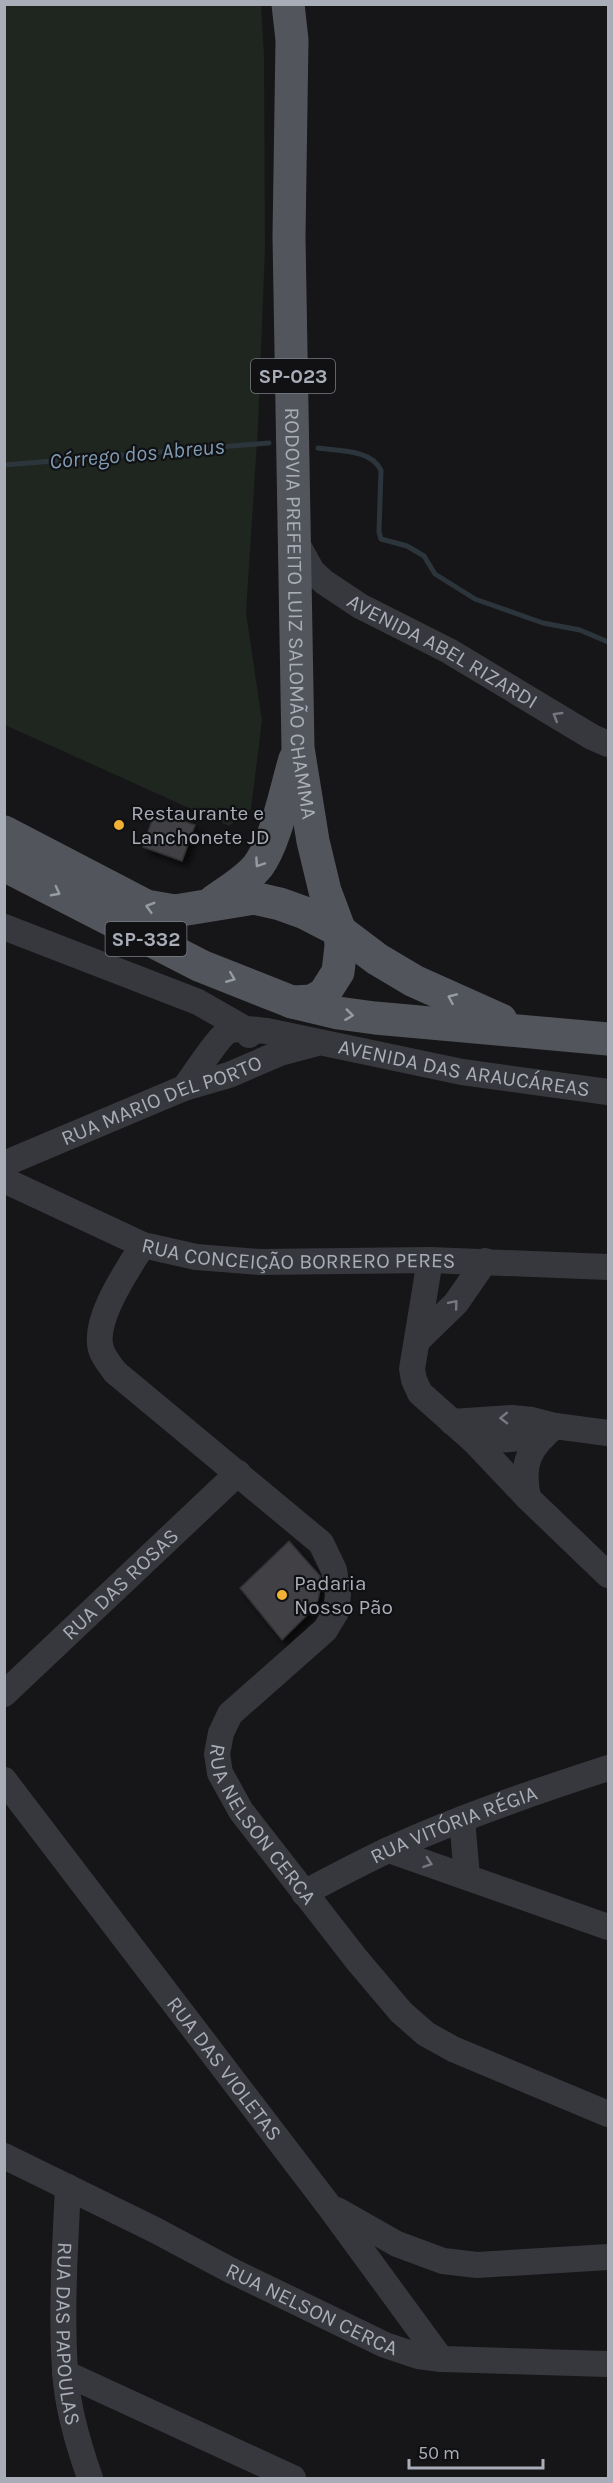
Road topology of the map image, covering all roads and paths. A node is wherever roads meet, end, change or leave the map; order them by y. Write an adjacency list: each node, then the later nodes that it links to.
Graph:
1 (288, 4): 2 (main road, RODOVIA PREFEITO LUIZ SALOMÃO CHAMMA / SP-023)
2 (295, 540): 3 (street, AVENIDA ABEL RIZARDI, one-way to 2); 4 (main road, RODOVIA PREFEITO LUIZ SALOMÃO CHAMMA / SP-023)
3 (609, 744)
4 (298, 748): 6 (main road, RODOVIA PREFEITO LUIZ SALOMÃO CHAMMA / SP-023); 8 (main road, SP-023, one-way to 8)
5 (4, 832): 8 (main road, SP-332, one-way to 5)
6 (313, 841): 10 (main road, RODOVIA PREFEITO LUIZ SALOMÃO CHAMMA / SP-023); 11 (main road)
7 (4, 865): 13 (main road, SP-332, one-way to 13)
8 (208, 904): 10 (main road, SP-332)
9 (4, 927): 12 (street)
10 (340, 931): 11 (main road, SP-332); 13 (main road)
11 (414, 981): 15 (main road, SP-332, one-way to 11)
12 (198, 1002): 14 (street); 17 (street)
13 (292, 1002): 15 (main road, SP-332, one-way to 15)
14 (247, 1030): 17 (street); 18 (street, AVENIDA DAS ARAUCÁREAS); 19 (street)
15 (525, 1030): 16 (main road, SP-332)
16 (609, 1039)
17 (216, 1043): 20 (street); 21 (street)
18 (319, 1043): 19 (street, RUA MARIO DEL PORTO); 22 (street, AVENIDA DAS ARAUCÁREAS)
19 (254, 1065): 20 (street, RUA MARIO DEL PORTO)
20 (229, 1075): 21 (street, RUA MARIO DEL PORTO)
21 (184, 1088): 23 (street, RUA MARIO DEL PORTO)
22 (609, 1092)
23 (4, 1164)
24 (4, 1180): 25 (street, RUA CONCEIÇÃO BORRERO PERES)
25 (143, 1245): 26 (street, RUA CONCEIÇÃO BORRERO PERES); 34 (street, RUA NELSON CERCA)
26 (430, 1260): 27 (street, RUA CONCEIÇÃO BORRERO PERES); 29 (street)
27 (485, 1261): 28 (street, RUA CONCEIÇÃO BORRERO PERES); 29 (street, one-way to 27)
28 (609, 1267)
29 (417, 1341): 30 (street)
30 (452, 1422): 31 (street, one-way to 30); 33 (street)
31 (549, 1431): 32 (street); 33 (street); 35 (street)
32 (609, 1433)
33 (475, 1442): 35 (street)
34 (238, 1473): 37 (street, RUA DAS ROSAS); 43 (street, RUA NELSON CERCA)
35 (528, 1498): 36 (street)
36 (609, 1575)
37 (4, 1694)
38 (609, 1768): 40 (street, RUA VITÓRIA RÉGIA)
39 (4, 1780): 48 (street, RUA DAS VIOLETAS)
40 (462, 1819): 41 (street, RUA VITÓRIA RÉGIA); 42 (street)
41 (389, 1850): 42 (street, one-way to 42); 43 (street, RUA VITÓRIA RÉGIA)
42 (467, 1877): 44 (street)
43 (304, 1893): 45 (street, RUA NELSON CERCA)
44 (609, 1927)
45 (609, 2114)
46 (4, 2156): 47 (street, RUA NELSON CERCA)
47 (68, 2187): 50 (street, RUA NELSON CERCA); 52 (street, RUA DAS PAPOULAS)
48 (329, 2206): 49 (street); 50 (street, RUA DAS VIOLETAS)
49 (609, 2257)
50 (441, 2359): 51 (street, RUA NELSON CERCA)
51 (609, 2364)
52 (65, 2373): 53 (street, RUA DAS PAPOULAS); 54 (street)
53 (90, 2478)
54 (293, 2478)

